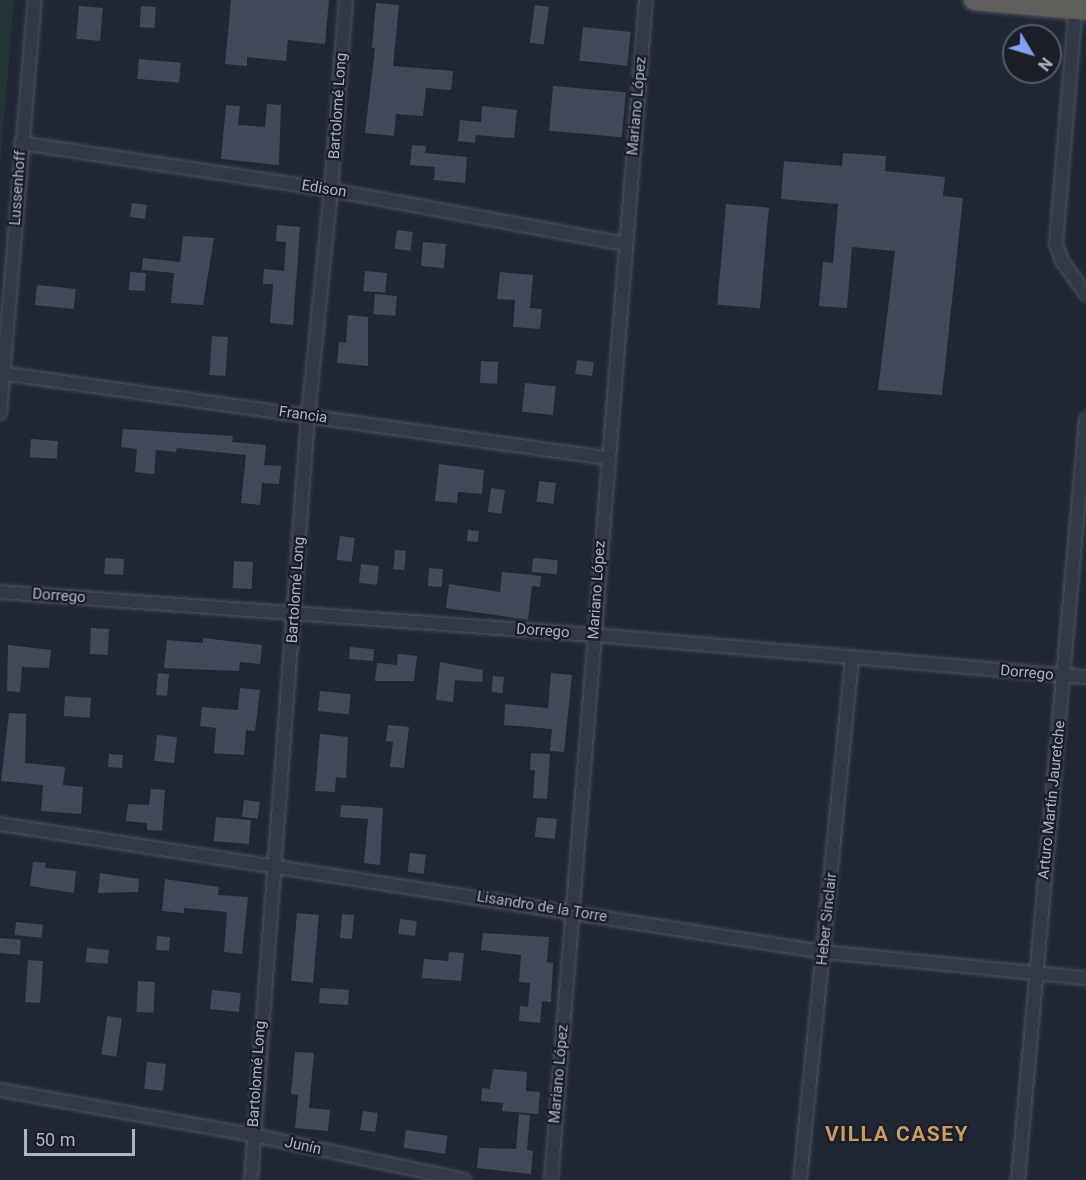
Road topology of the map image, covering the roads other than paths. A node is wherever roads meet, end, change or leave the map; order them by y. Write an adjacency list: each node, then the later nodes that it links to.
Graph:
1 (35, 0): 6 (street, Lussenhoff)
2 (346, 0): 7 (street, Bartolomé Long)
3 (646, 0): 8 (street, Mariano López)
4 (974, 0): 5 (highway)
5 (1079, 6): 9 (street)
6 (21, 143): 7 (street, Edison); 10 (street, Lussenhoff)
7 (331, 190): 8 (street, Edison); 12 (street, Bartolomé Long)
8 (626, 244): 14 (street, Mariano López)
9 (1086, 294)
10 (2, 373): 11 (street, Lussenhoff); 12 (street, Francia)
11 (0, 413)
12 (308, 416): 14 (street, Francia); 16 (street, Bartolomé Long)
13 (1086, 420): 19 (street, Arturo Martín Jauretche)
14 (606, 458): 17 (street, Mariano López)
15 (0, 592): 16 (street, Dorrego)
16 (295, 612): 17 (street, Dorrego); 22 (street, Bartolomé Long)
17 (594, 635): 18 (street, Dorrego); 23 (street, Mariano López)
18 (852, 659): 19 (street, Dorrego); 24 (street, Heber Sinclair)
19 (1064, 675): 20 (street, Dorrego); 25 (street, Arturo Martín Jauretche)
20 (1086, 677)
21 (0, 824): 22 (street, Lisandro de la Torre)
22 (274, 864): 23 (street, Lisandro de la Torre); 28 (street, Bartolomé Long)
23 (572, 912): 24 (street, Lisandro de la Torre); 31 (street, Mariano López)
24 (824, 952): 25 (street, Lisandro de la Torre); 32 (street, Heber Sinclair)
25 (1035, 973): 26 (street, Lisandro de la Torre); 33 (street, Arturo Martín Jauretche)
26 (1086, 978)
27 (0, 1090): 28 (street, Junín)
28 (253, 1135): 29 (street, Bartolomé Long); 30 (street, Junín)
29 (251, 1180)
30 (464, 1180)
31 (551, 1180)
32 (800, 1180)
33 (1018, 1180)

